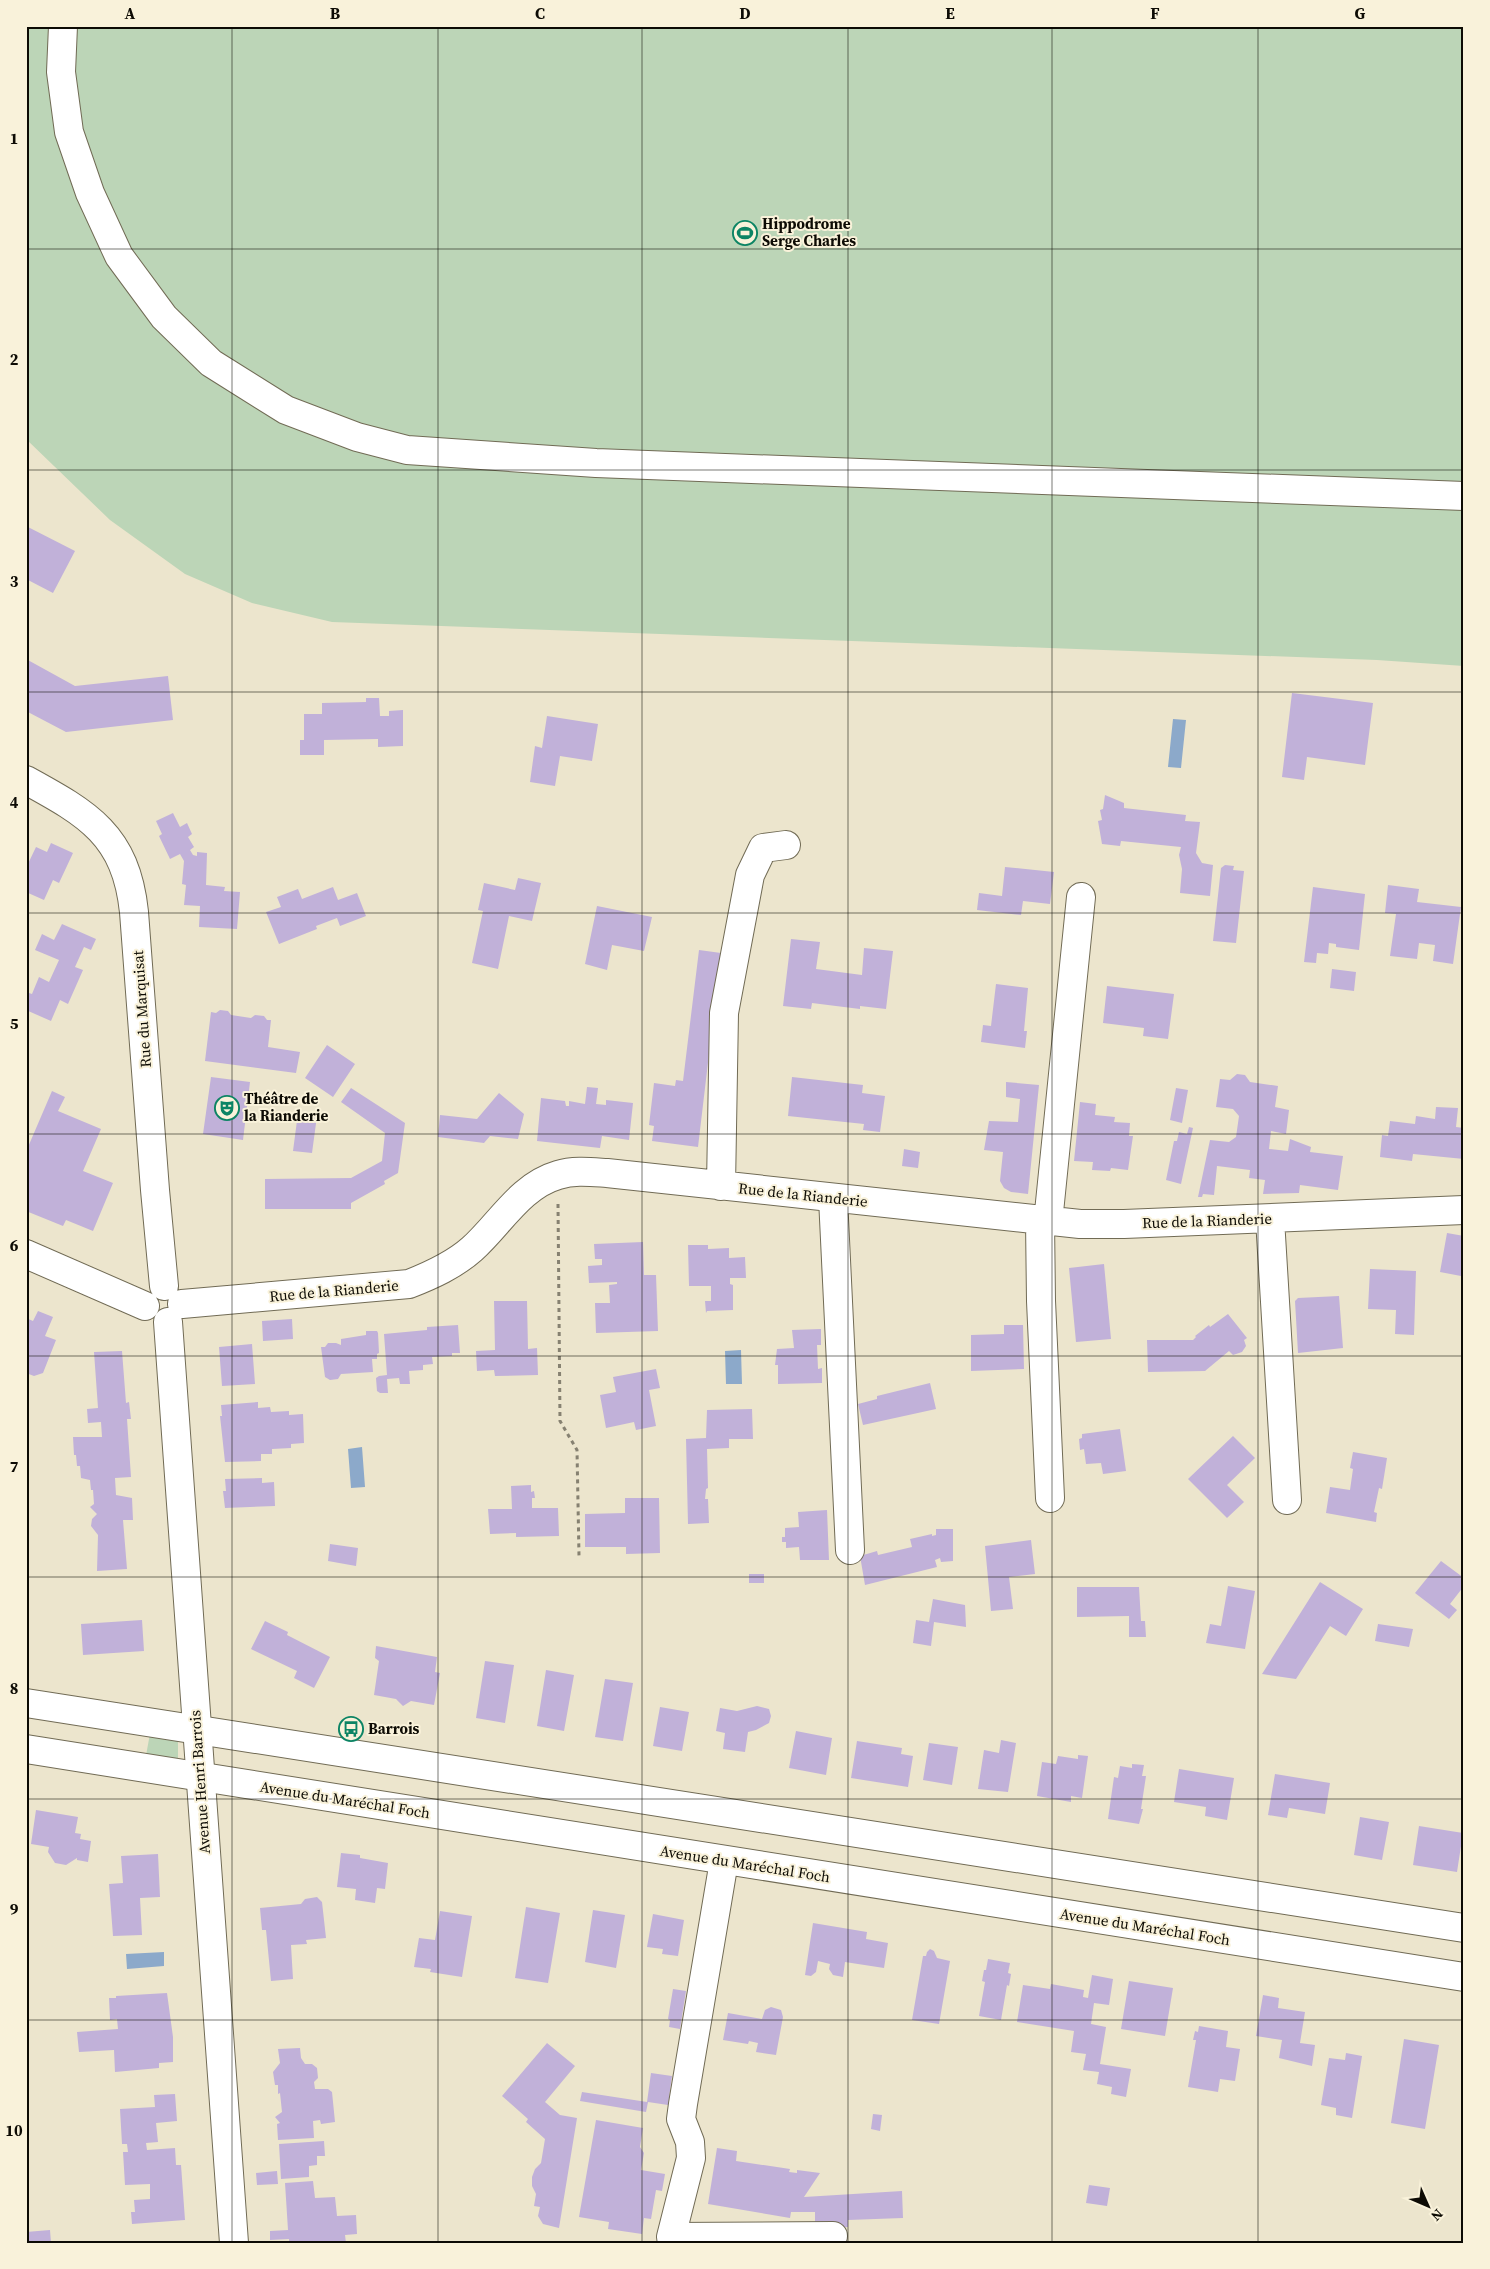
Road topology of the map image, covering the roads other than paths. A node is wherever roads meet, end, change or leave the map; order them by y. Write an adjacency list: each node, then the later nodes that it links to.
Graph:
1 (63, 26): 2 (street)
2 (1464, 496)
3 (26, 780): 12 (street, Rue du Marquisat)
4 (786, 845): 6 (street)
5 (1081, 897): 10 (street)
6 (721, 1186): 7 (street, Rue de la Rianderie); 12 (street, Rue de la Rianderie)
7 (833, 1198): 10 (street, Rue de la Rianderie); 15 (street)
8 (1464, 1210): 9 (street, Rue de la Rianderie)
9 (1270, 1219): 10 (street, Rue de la Rianderie); 14 (street)
10 (1044, 1221): 13 (street)
11 (26, 1254): 12 (street)
12 (171, 1304): 17 (street, Avenue Henri Barrois)
13 (1050, 1498)
14 (1287, 1500)
15 (850, 1550)
16 (26, 1703): 17 (street)
17 (196, 1730): 19 (street, Avenue Henri Barrois); 21 (street)
18 (26, 1749): 19 (street, Avenue du Maréchal Foch)
19 (200, 1776): 20 (street, Avenue du Maréchal Foch); 24 (street, Avenue Henri Barrois)
20 (724, 1861): 22 (street, Avenue du Maréchal Foch); 23 (street)
21 (1464, 1928)
22 (1464, 1977)
23 (833, 2236)
24 (234, 2243)

